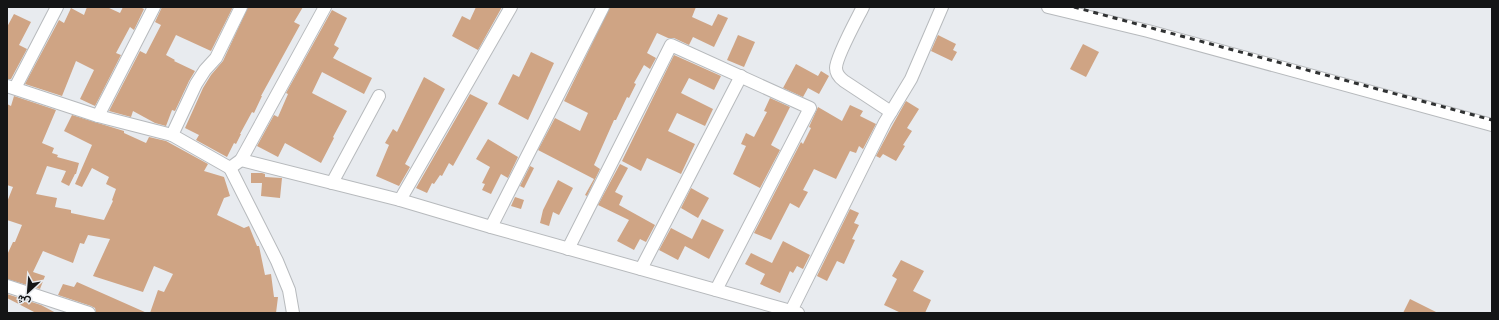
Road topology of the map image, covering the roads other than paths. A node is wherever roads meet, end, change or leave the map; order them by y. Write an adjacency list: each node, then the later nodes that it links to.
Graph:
1 (57, 7): 11 (street)
2 (154, 7): 14 (street)
3 (241, 7): 16 (street)
4 (325, 7): 17 (street)
5 (512, 7): 20 (street)
6 (603, 7): 21 (street)
7 (863, 7): 13 (street)
8 (942, 7): 13 (street)
9 (1048, 7): 15 (street)
10 (741, 76): 22 (street); 23 (street); 25 (street)
11 (11, 87): 14 (street)
12 (379, 96): 19 (street)
13 (891, 112): 26 (street)
14 (98, 116): 16 (street)
15 (1492, 125)
16 (172, 135): 18 (street)
17 (241, 160): 18 (street); 19 (street)
18 (230, 168): 28 (street)
19 (332, 183): 20 (street)
20 (400, 200): 21 (street)
21 (491, 227): 22 (street)
22 (568, 249): 23 (street)
23 (641, 269): 25 (street)
24 (7, 286): 27 (street)
25 (716, 290): 26 (street)
26 (795, 312)
27 (88, 313)
28 (293, 313)

